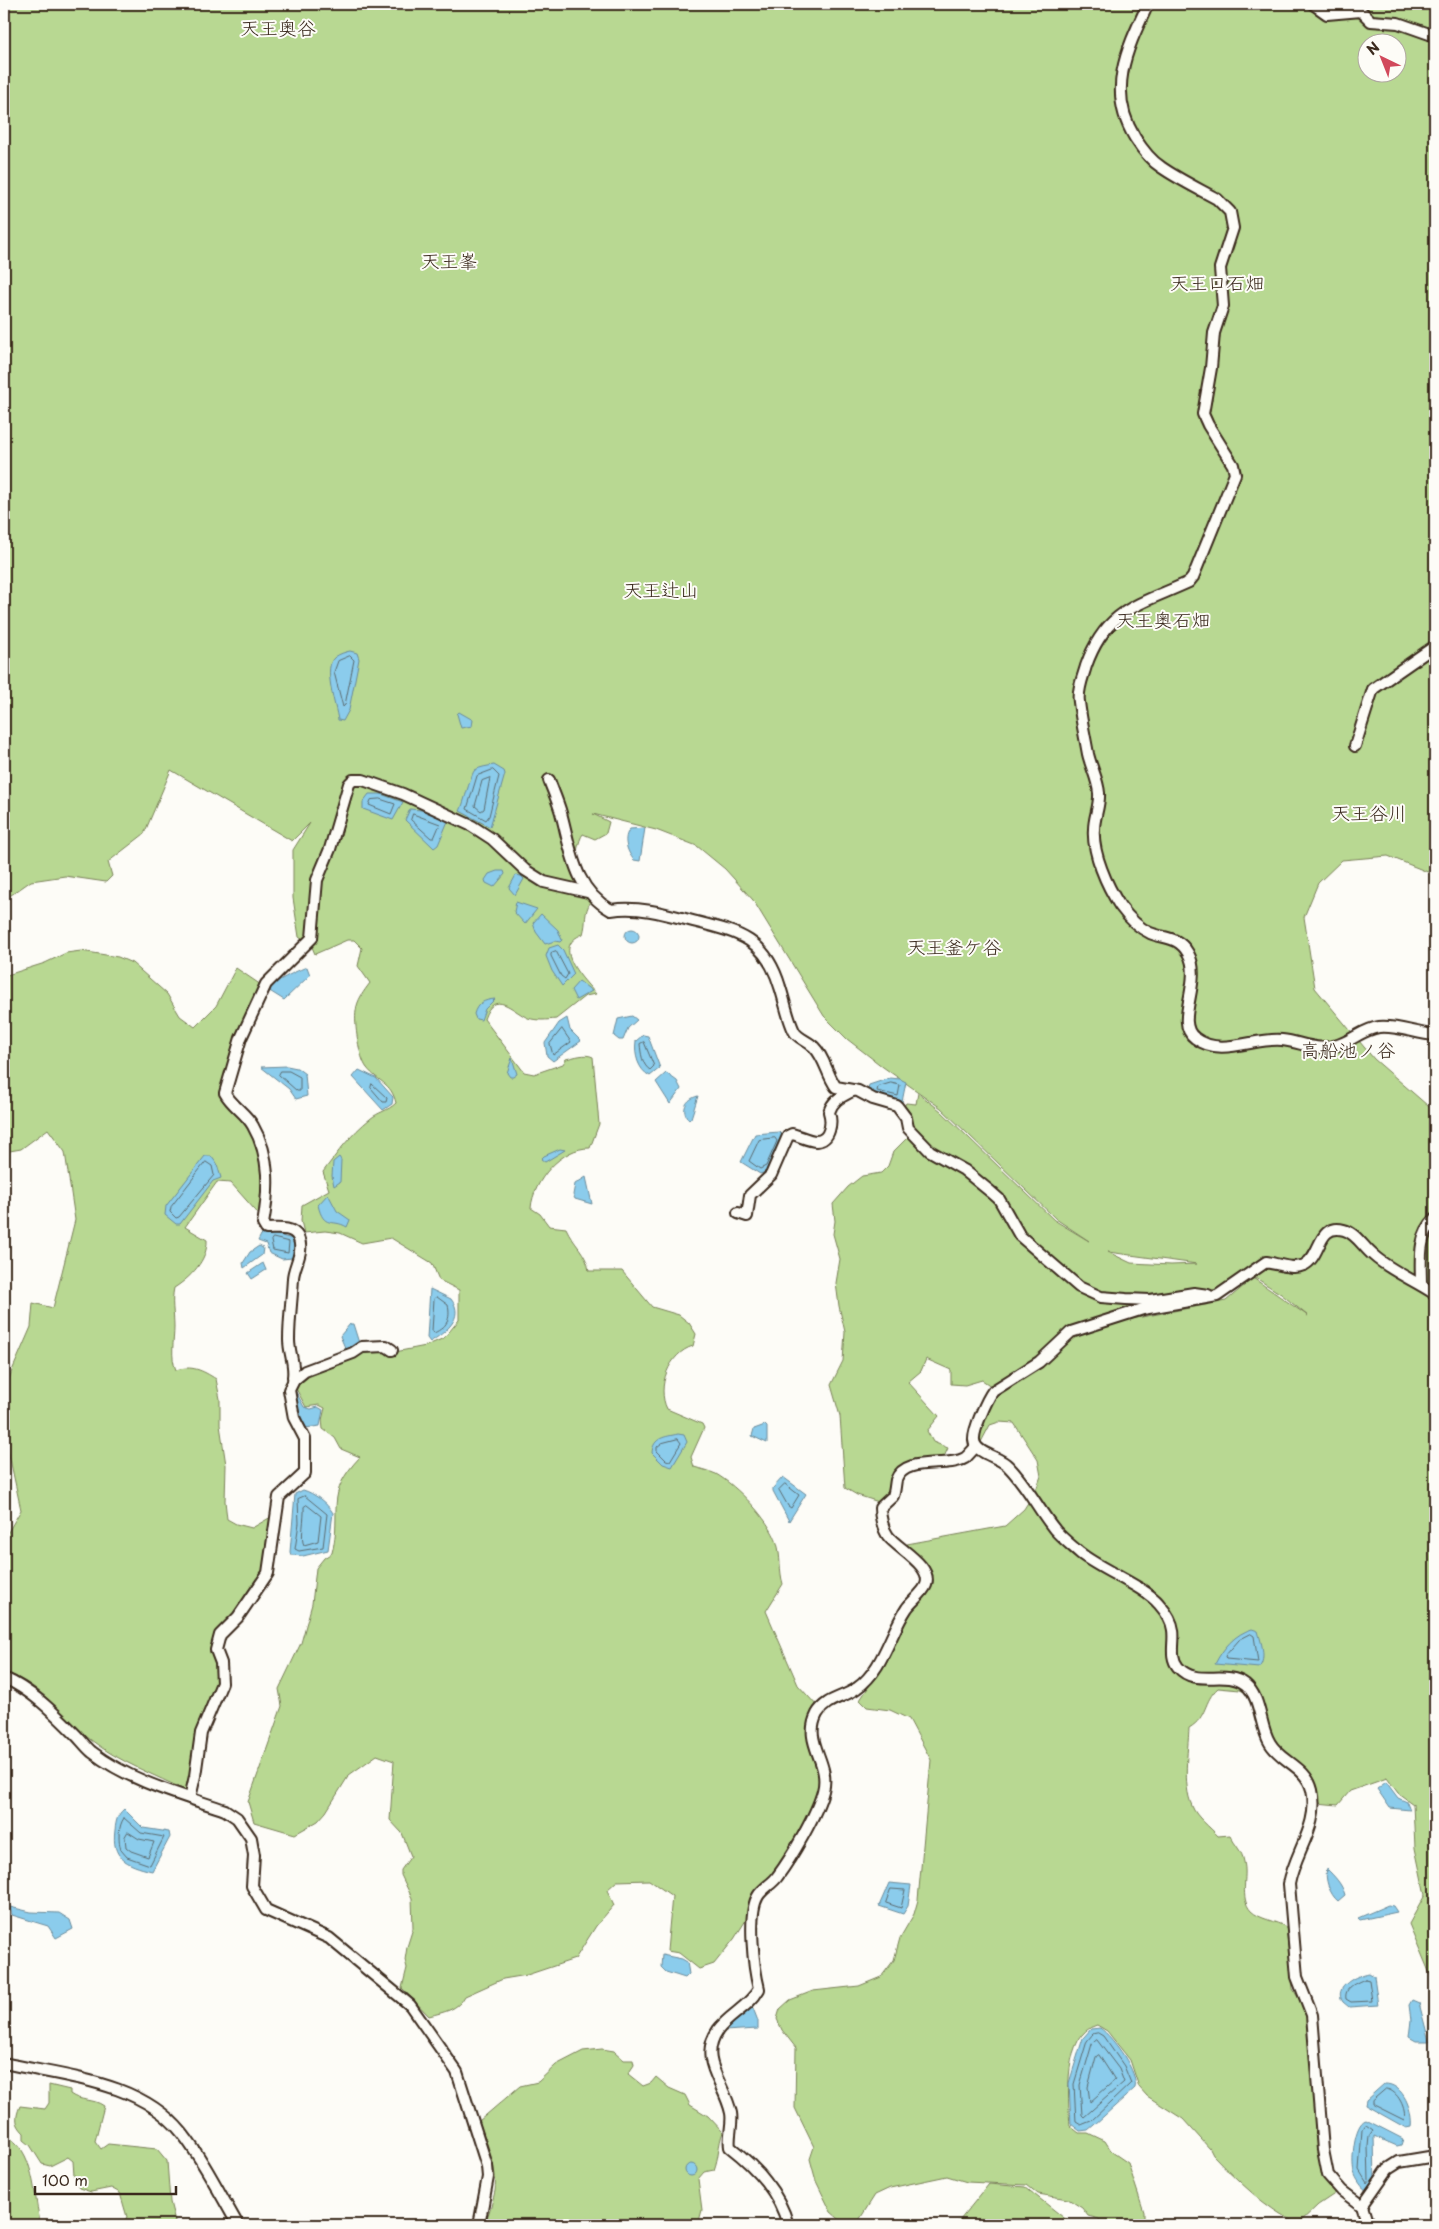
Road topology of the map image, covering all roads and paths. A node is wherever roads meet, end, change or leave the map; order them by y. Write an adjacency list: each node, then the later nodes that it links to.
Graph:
1 (1148, 4): 8 (street)
2 (1313, 4): 3 (street)
3 (1435, 36)
4 (1435, 646): 5 (street)
5 (1355, 746)
6 (549, 780): 7 (street)
7 (588, 892): 9 (street); 16 (street)
8 (1435, 1035)
9 (854, 1090): 10 (street); 14 (street)
10 (738, 1213)
11 (1435, 1219): 12 (street)
12 (1421, 1284): 13 (street); 14 (street)
13 (1435, 1294)
14 (1217, 1296): 17 (street)
15 (392, 1350): 16 (street)
16 (294, 1380): 19 (street)
17 (976, 1447): 22 (street); 25 (street)
18 (4, 1678): 19 (street)
19 (190, 1798): 24 (street)
20 (4, 2063): 23 (street)
21 (1435, 2156): 22 (street)
22 (1362, 2206): 26 (street)
23 (238, 2225)
24 (479, 2225)
25 (788, 2225)
26 (1368, 2225)

